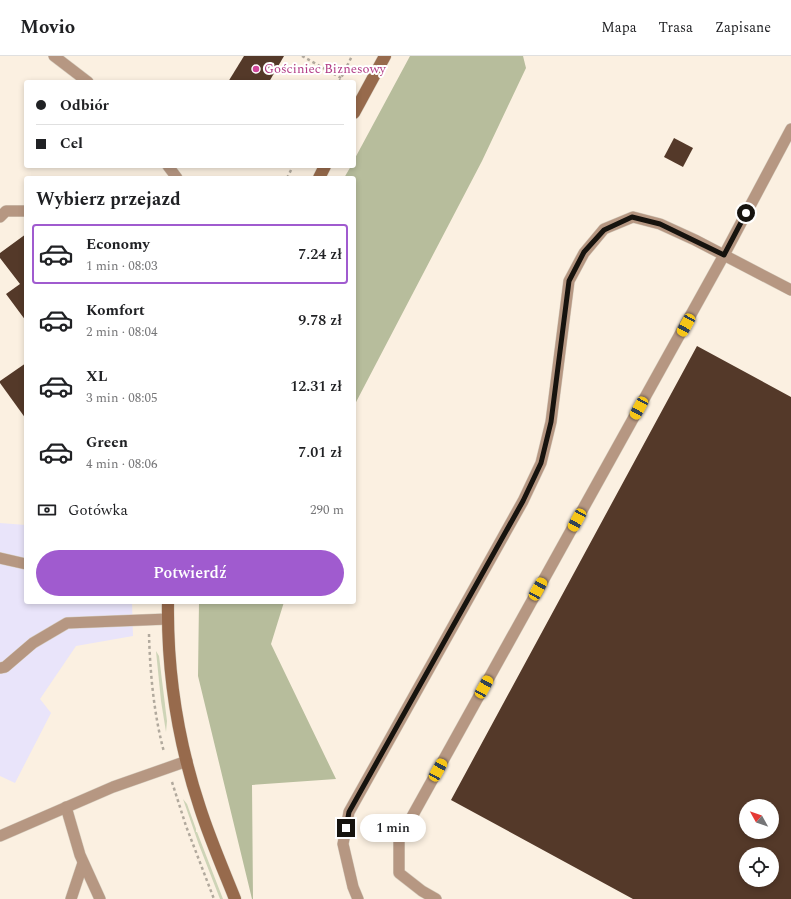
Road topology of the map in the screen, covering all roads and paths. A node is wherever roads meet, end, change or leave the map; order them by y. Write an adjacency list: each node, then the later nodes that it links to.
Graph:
1 (54, 56): 6 (lane)
2 (302, 56): 5 (path)
3 (352, 56): 5 (path)
4 (385, 56): 7 (street)
5 (341, 78)
6 (85, 80)
7 (356, 109)
8 (791, 129): 11 (lane)
9 (24, 211): 10 (lane)
10 (0, 217)
11 (724, 255): 12 (lane); 25 (lane); 26 (lane)
12 (791, 290)
13 (0, 558): 14 (lane)
14 (24, 564)
15 (168, 604): 16 (street)
16 (168, 619): 17 (lane); 18 (street)
17 (0, 668)
18 (186, 761): 19 (lane); 24 (street)
19 (66, 807): 20 (lane); 21 (lane)
20 (0, 836)
21 (84, 863): 22 (lane); 23 (lane)
22 (71, 899)
23 (100, 899)
24 (235, 899)
25 (358, 899)
26 (436, 899)

